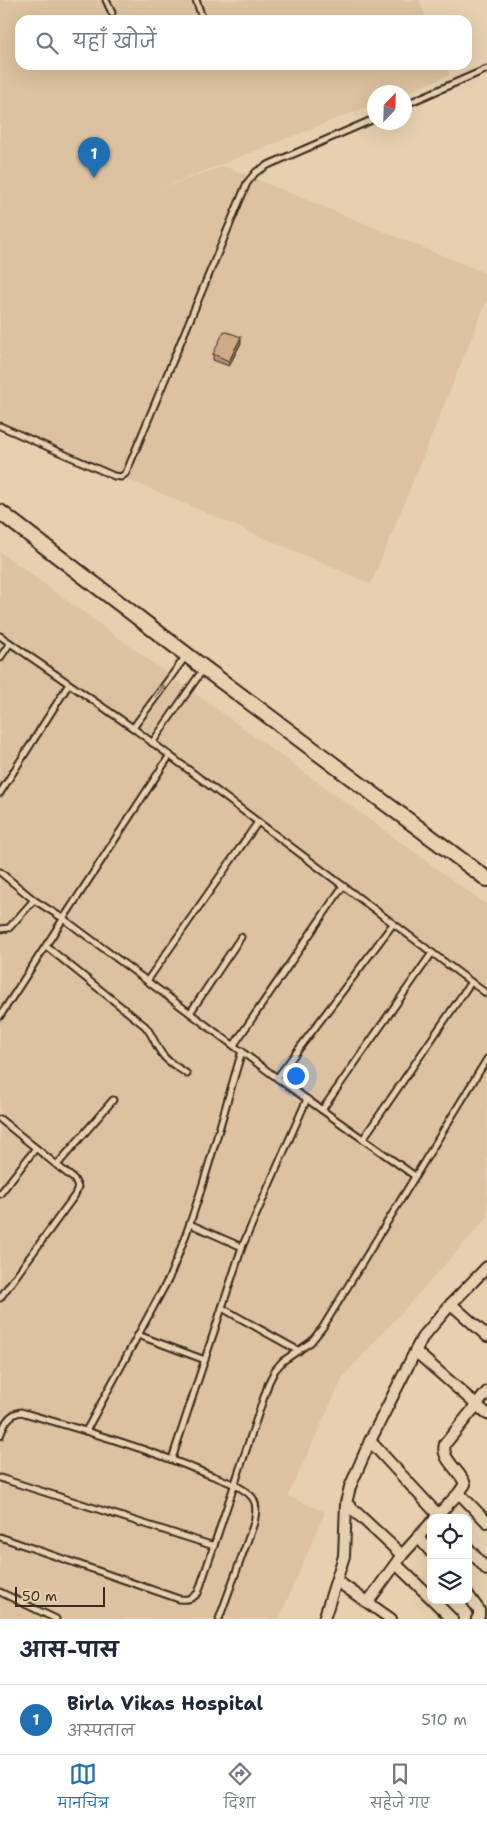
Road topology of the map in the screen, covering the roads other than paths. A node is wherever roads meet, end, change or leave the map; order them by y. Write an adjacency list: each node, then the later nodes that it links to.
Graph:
1 (106, 0): 3 (lane)
2 (196, 0): 4 (lane)
3 (112, 13)
4 (201, 15)
5 (487, 69): 6 (lane)
6 (412, 102)
7 (367, 121): 8 (lane)
8 (0, 426)
9 (0, 512): 12 (street)
10 (0, 636): 11 (lane)
11 (10, 643): 13 (lane); 15 (lane)
12 (187, 655): 14 (street); 16 (lane, one-way to 12)
13 (0, 658)
14 (204, 668): 17 (lane); 22 (street)
15 (69, 684): 16 (lane); 19 (lane)
16 (134, 728): 17 (lane)
17 (152, 742): 18 (lane)
18 (170, 756): 20 (lane); 25 (lane)
19 (0, 794)
20 (258, 822): 23 (lane); 31 (lane)
21 (0, 872): 24 (lane)
22 (487, 879)
23 (343, 886): 26 (lane); 36 (lane)
24 (34, 900): 25 (lane); 27 (lane)
25 (64, 919): 29 (lane); 31 (lane)
26 (393, 924): 30 (lane); 40 (lane)
27 (0, 929)
28 (241, 937): 34 (lane)
29 (46, 946): 35 (lane); 39 (lane)
30 (432, 953): 32 (lane); 43 (lane)
31 (147, 981): 34 (lane)
32 (471, 982): 33 (lane); 45 (lane)
33 (487, 994)
34 (190, 1012): 36 (lane)
35 (0, 1016)
36 (234, 1045): 37 (lane)
37 (242, 1051): 40 (lane); 50 (lane)
38 (487, 1059): 48 (lane)
39 (187, 1074)
40 (278, 1078): 41 (lane)
41 (307, 1099): 43 (lane); 51 (lane)
42 (113, 1100): 47 (lane)
43 (322, 1110): 45 (lane)
44 (0, 1119): 46 (lane)
45 (363, 1139): 48 (lane)
46 (36, 1148): 47 (lane); 49 (lane)
47 (57, 1165): 53 (lane)
48 (415, 1176): 58 (lane)
49 (0, 1194)
50 (190, 1224): 51 (lane); 56 (lane)
51 (242, 1247): 55 (lane)
52 (487, 1266): 54 (street)
53 (0, 1298)
54 (451, 1304): 57 (street); 59 (street)
55 (222, 1308): 58 (lane); 60 (lane)
56 (138, 1335): 60 (lane); 64 (lane)
57 (487, 1336)
58 (299, 1351): 69 (lane)
59 (415, 1351): 62 (street); 66 (street)
60 (205, 1360): 67 (lane)
61 (487, 1392): 62 (street)
62 (477, 1404): 63 (street); 70 (street)
63 (487, 1414)
64 (86, 1431): 65 (lane); 67 (lane)
65 (0, 1436)
66 (370, 1441): 71 (street); 72 (street)
67 (172, 1459): 69 (lane)
68 (0, 1478): 78 (lane)
69 (234, 1485): 78 (lane); 91 (lane)
70 (459, 1493): 73 (street); 74 (street)
71 (346, 1503): 81 (street); 83 (street)
72 (435, 1514)
73 (441, 1514)
74 (487, 1522)
75 (427, 1527): 77 (street)
76 (0, 1537): 78 (lane)
77 (418, 1537): 79 (street); 81 (street)
78 (214, 1546)
79 (427, 1547)
80 (472, 1553): 82 (street)
81 (399, 1560): 85 (street); 87 (street)
82 (487, 1570)
83 (337, 1581): 87 (street); 92 (street)
84 (0, 1592): 90 (lane)
85 (427, 1593)
86 (472, 1600): 89 (street)
87 (368, 1602): 93 (street)
88 (437, 1604): 94 (street)
89 (480, 1618)
90 (56, 1619)
91 (219, 1619)
92 (324, 1619)
93 (391, 1619)
94 (452, 1619)

